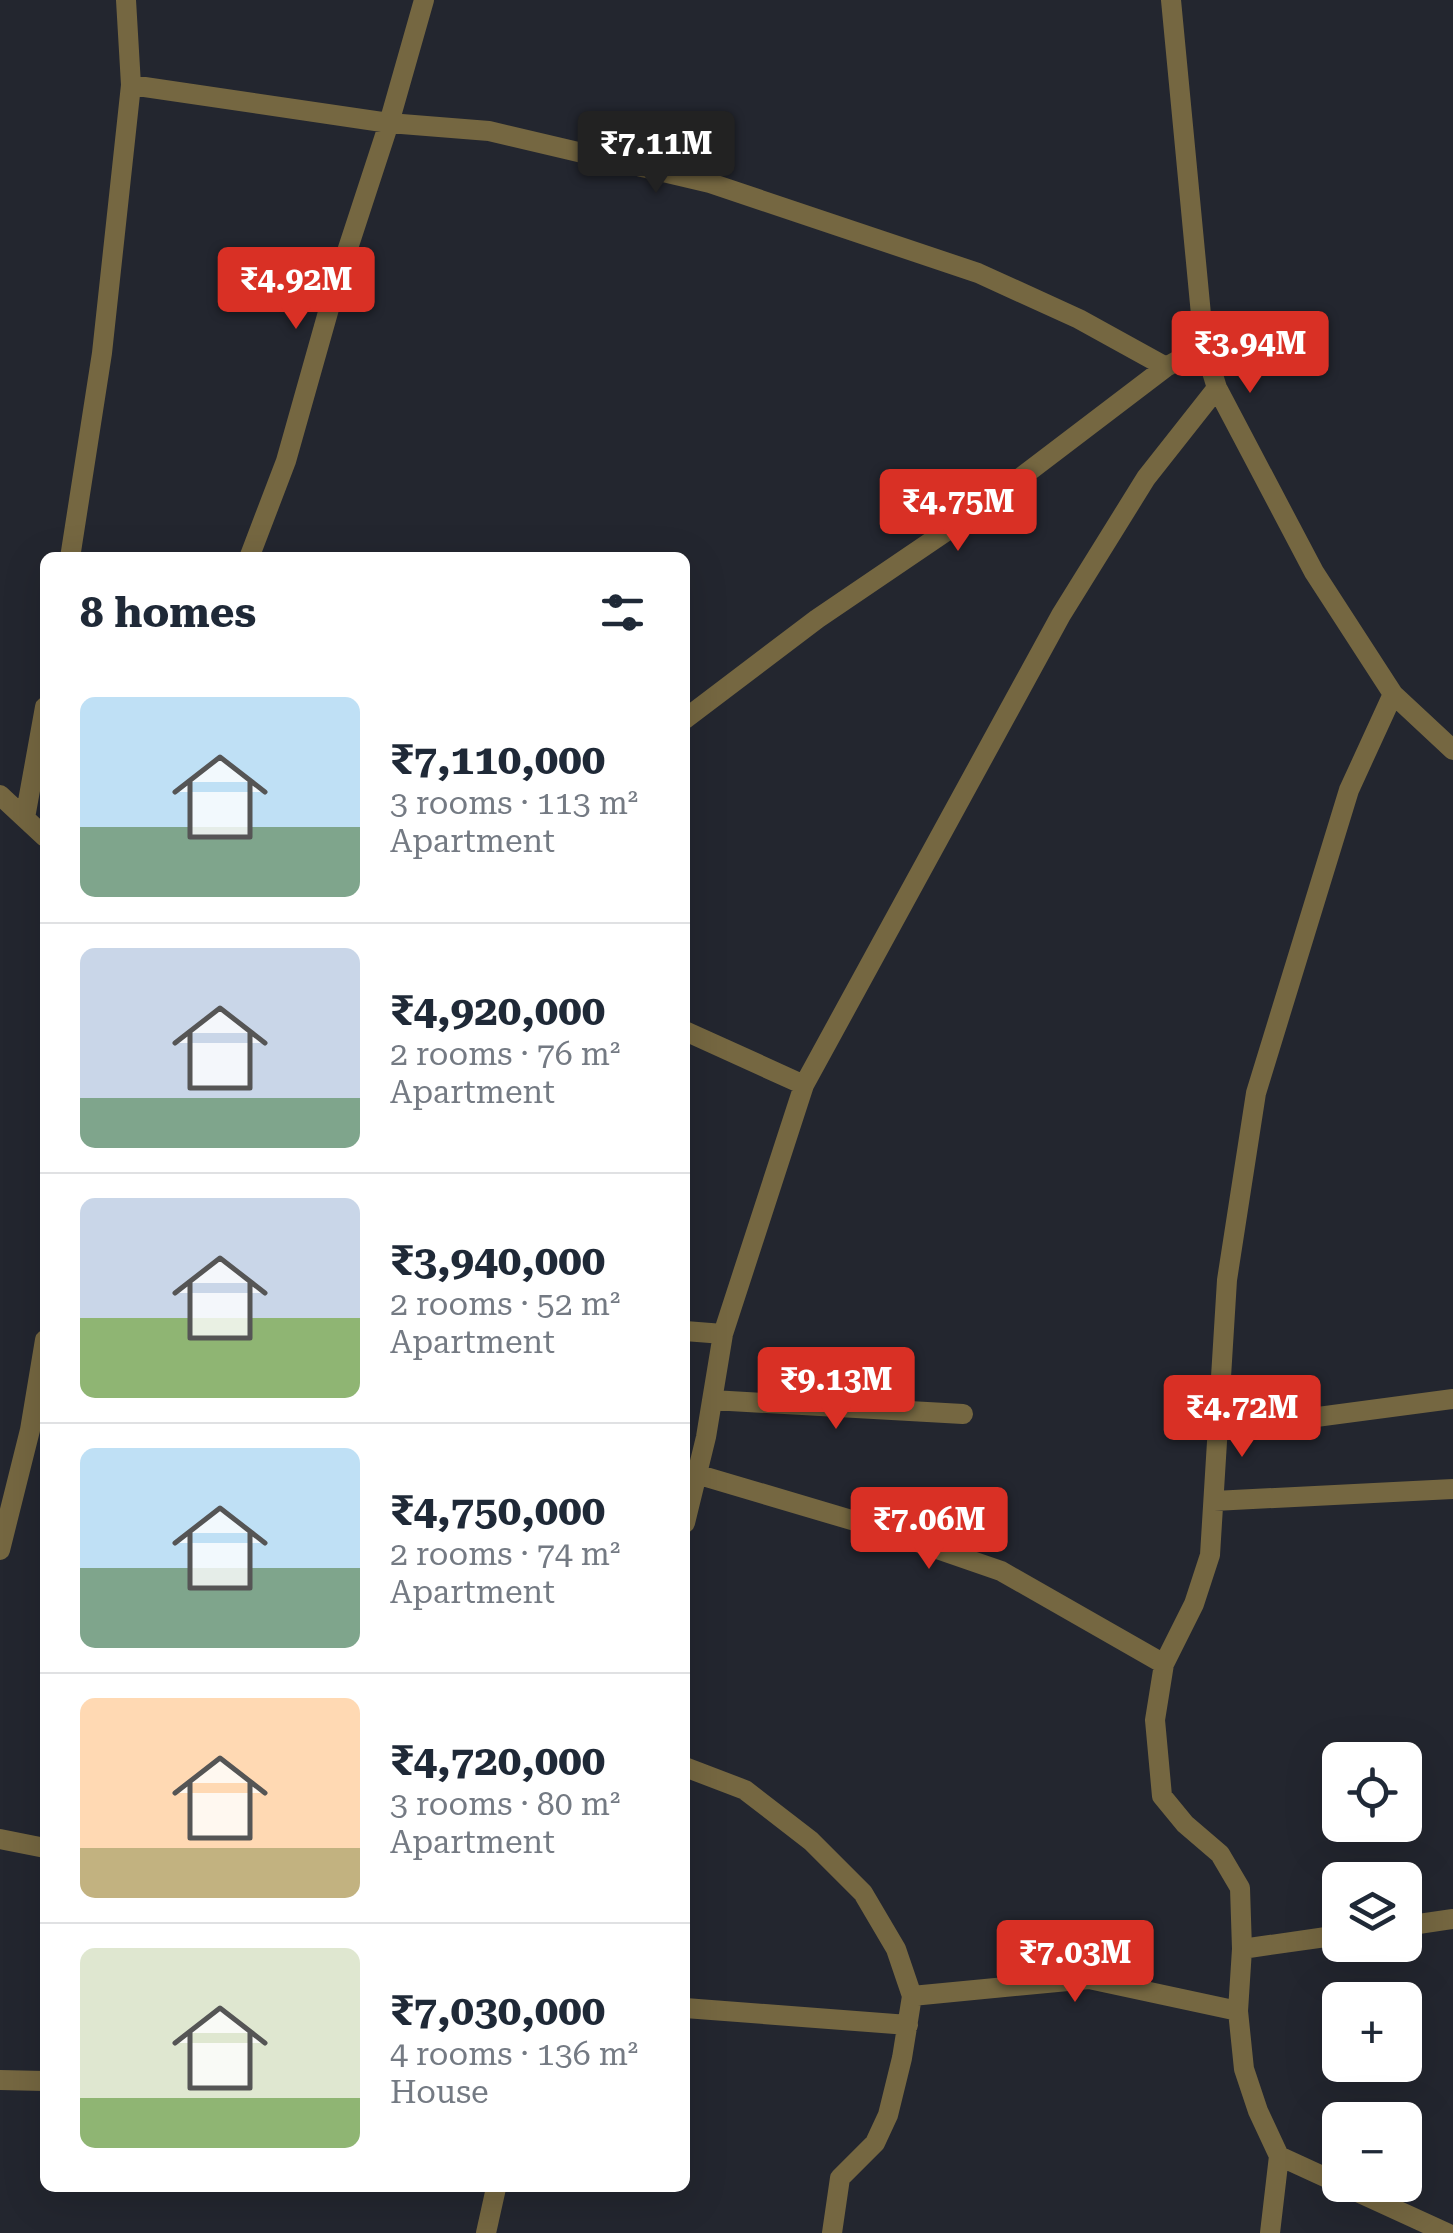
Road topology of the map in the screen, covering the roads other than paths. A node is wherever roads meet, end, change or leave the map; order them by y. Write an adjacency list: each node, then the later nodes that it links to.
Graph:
1 (126, 0): 4 (street)
2 (424, 0): 5 (street)
3 (1171, 0): 6 (street)
4 (131, 85): 5 (street); 9 (street)
5 (389, 123): 7 (street); 10 (street)
6 (1204, 346): 7 (street); 8 (street)
7 (1166, 367): 12 (street)
8 (1217, 388): 11 (street); 19 (street)
9 (71, 552)
10 (251, 552)
11 (1393, 694): 14 (street); 26 (street)
12 (690, 715)
13 (40, 736): 16 (street)
14 (1453, 750)
15 (0, 795): 16 (street)
16 (26, 818): 17 (street)
17 (40, 833)
18 (690, 1033): 19 (street)
19 (804, 1085): 21 (street)
20 (690, 1331): 21 (street)
21 (723, 1334): 24 (street)
22 (40, 1370): 31 (street)
23 (1453, 1399): 26 (street)
24 (712, 1400): 25 (street); 27 (street)
25 (963, 1414)
26 (1219, 1430): 30 (street)
27 (696, 1474): 29 (street); 32 (street)
28 (1453, 1489): 30 (street)
29 (690, 1501)
30 (1214, 1501): 32 (street)
31 (0, 1550)
32 (1164, 1664): 39 (street)
33 (690, 1770): 40 (street)
34 (0, 1840): 35 (street)
35 (40, 1847)
36 (1453, 1919): 37 (street)
37 (1422, 1924)
38 (1322, 1937): 39 (street)
39 (1242, 1948): 42 (street)
40 (912, 1996): 42 (street); 43 (street)
41 (690, 2008): 43 (street)
42 (1238, 2011): 46 (street)
43 (908, 2025): 51 (street)
44 (0, 2080): 45 (street)
45 (40, 2081)
46 (1279, 2156): 47 (street); 52 (street)
47 (1322, 2175)
48 (495, 2192): 50 (street)
49 (1380, 2202): 53 (street)
50 (486, 2233)
51 (832, 2233)
52 (1270, 2233)
53 (1447, 2233)

